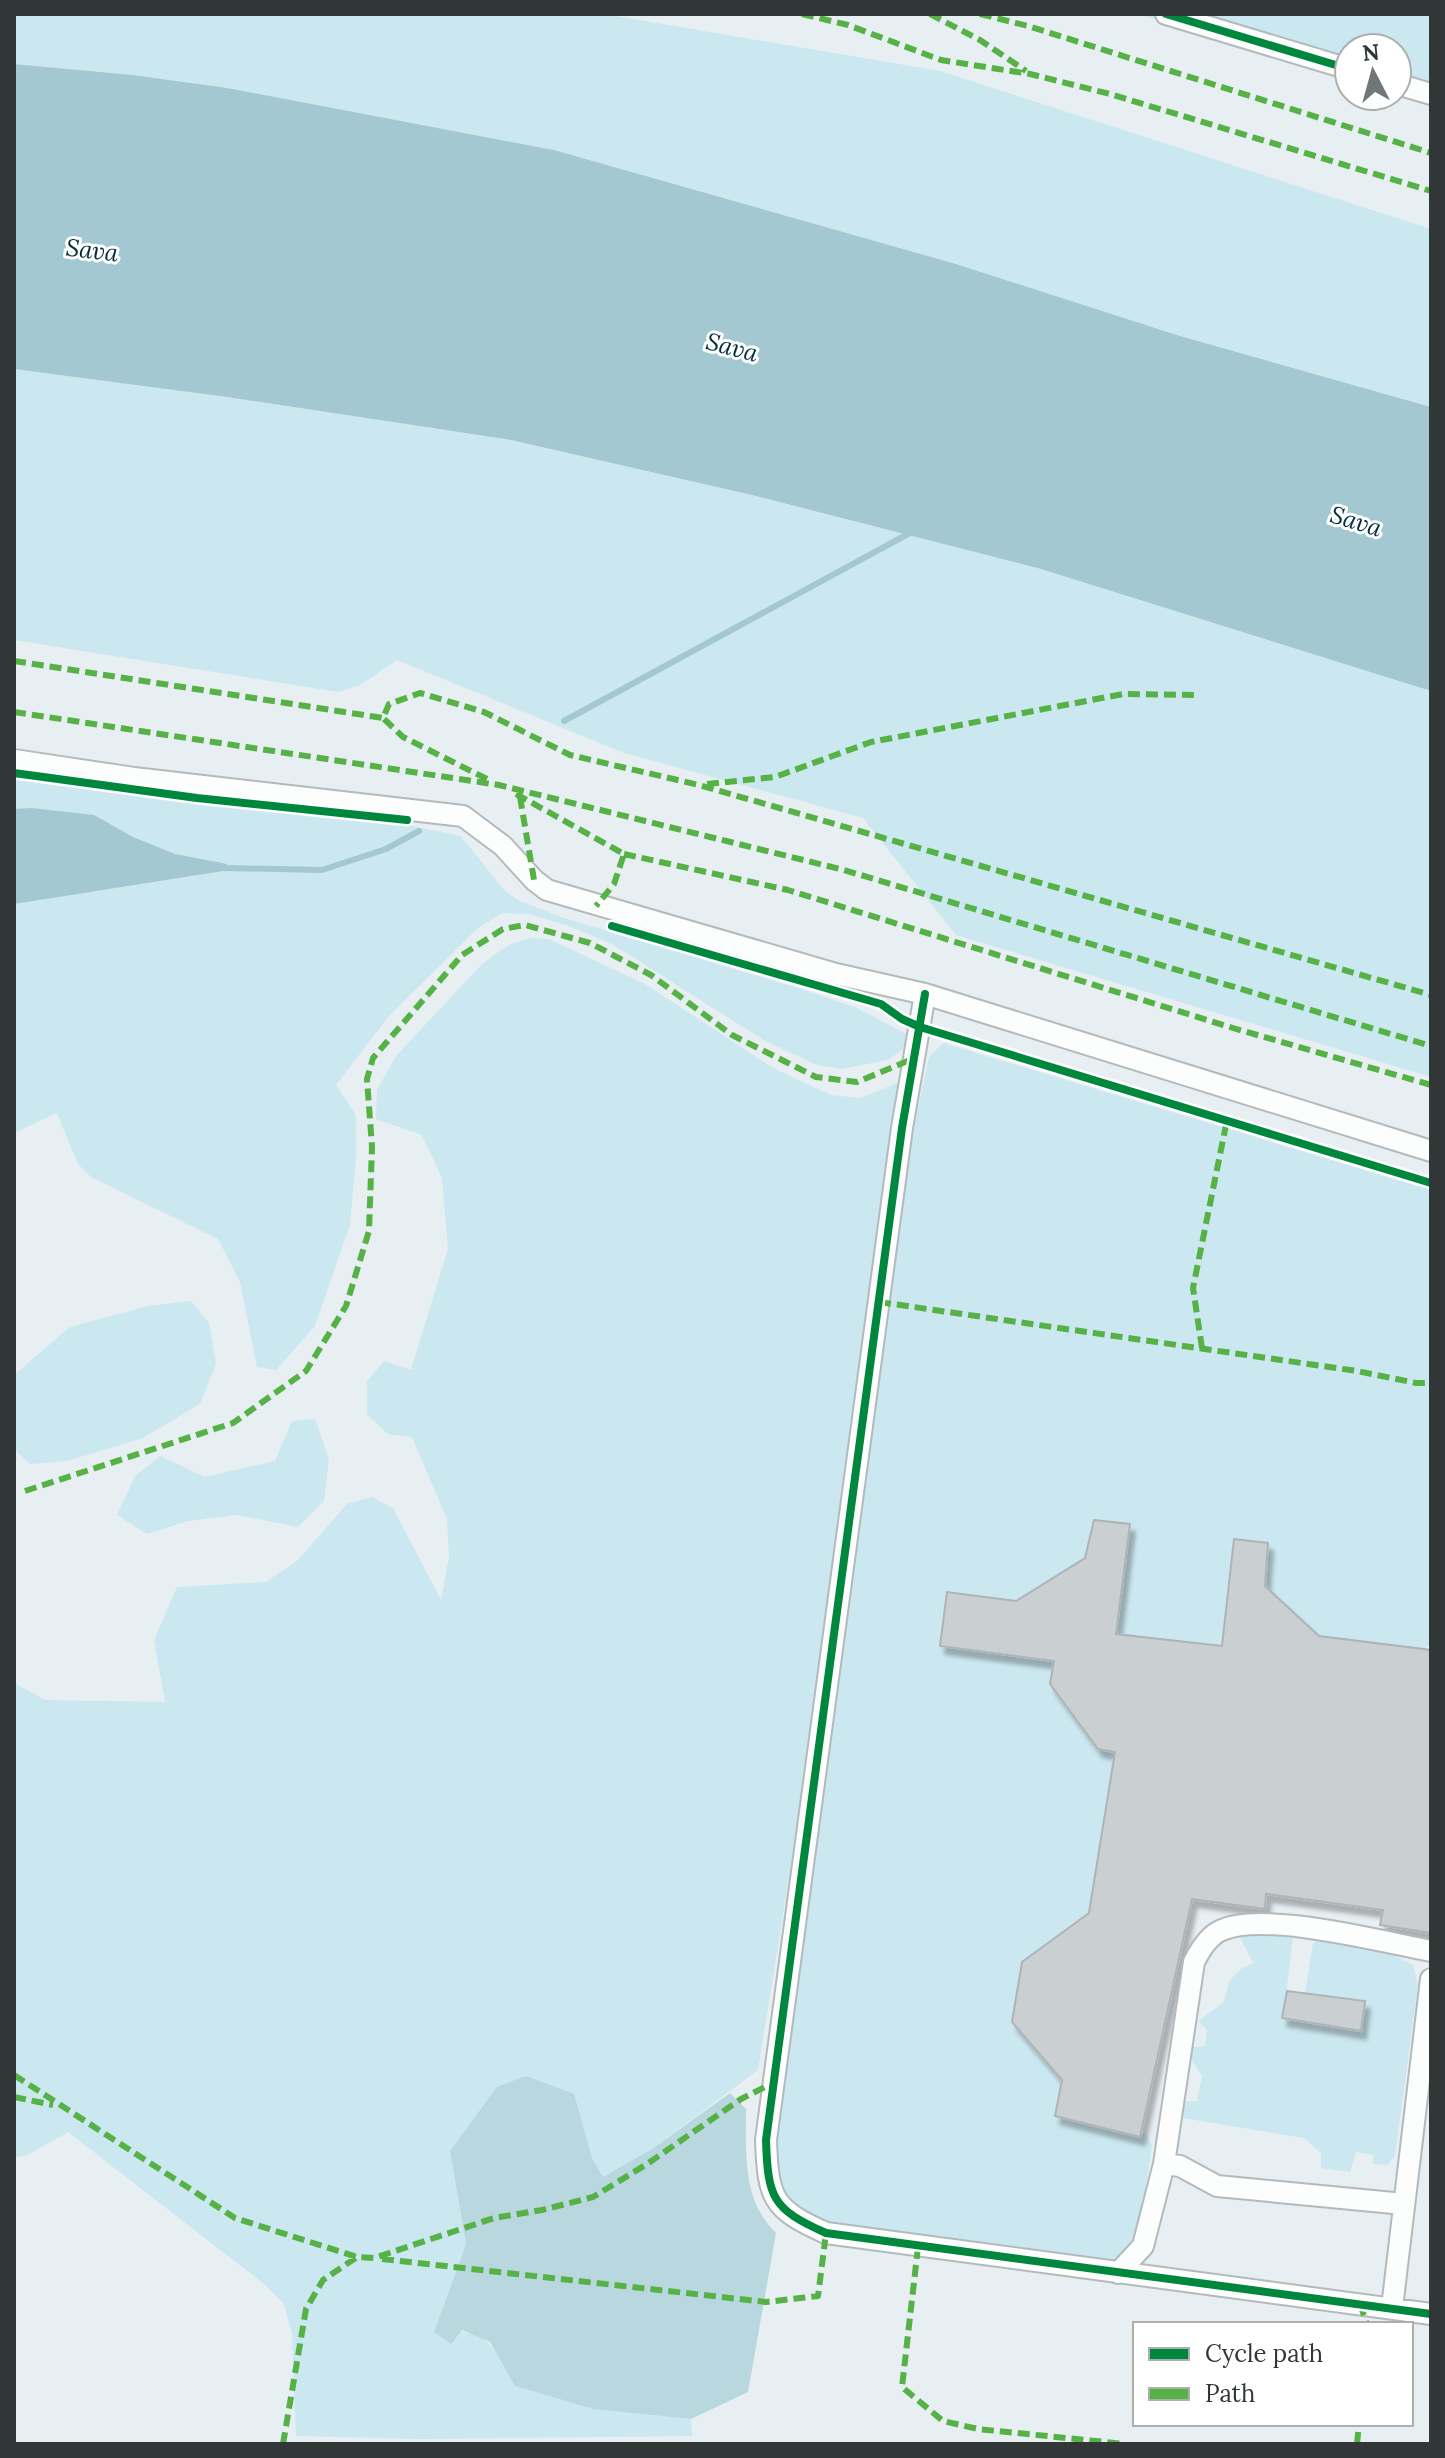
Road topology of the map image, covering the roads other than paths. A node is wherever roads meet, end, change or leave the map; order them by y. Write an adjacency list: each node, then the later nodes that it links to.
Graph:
1 (1166, 14): 2 (street)
2 (1333, 64)
3 (14, 760): 4 (street)
4 (925, 994): 5 (street); 10 (street)
5 (1431, 1151)
6 (1431, 1951): 8 (street)
7 (1431, 1979): 9 (street)
8 (1164, 2164): 9 (street); 10 (street)
9 (1404, 2204): 11 (street)
10 (1118, 2273): 11 (street)
11 (1392, 2308): 12 (street)
12 (1431, 2314)

